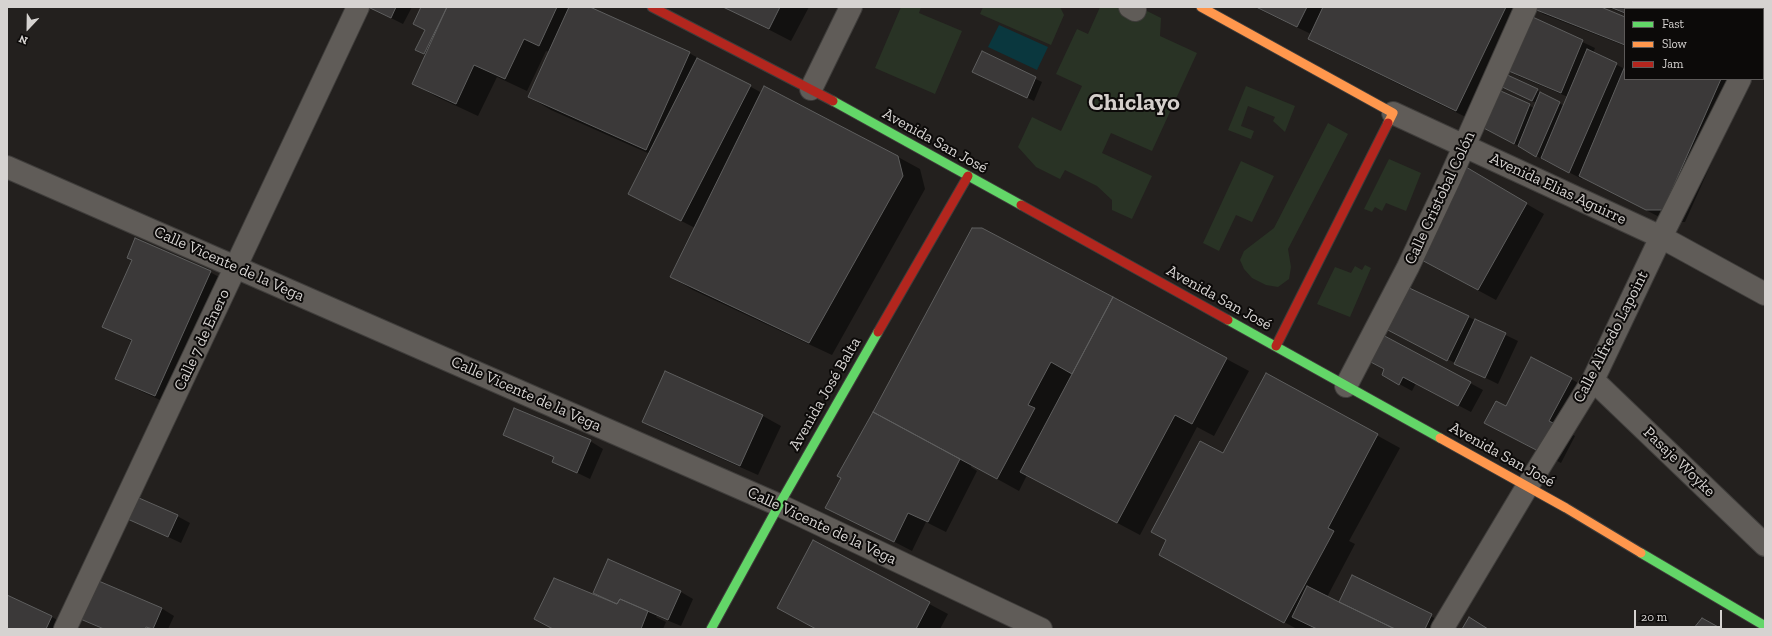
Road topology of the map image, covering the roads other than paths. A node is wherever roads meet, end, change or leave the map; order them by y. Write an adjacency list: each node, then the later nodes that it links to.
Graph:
1 (358, 7): 13 (street, Calle 7 de Enero)
2 (652, 7): 7 (main road, Avenida San José)
3 (851, 7): 7 (street)
4 (1202, 7): 8 (main road, Avenida Elias Aguirre)
5 (1526, 7): 9 (street, Calle Cristobal Colón)
6 (1740, 80): 12 (street, Calle Alfredo Lapoint)
7 (811, 89): 11 (main road, Avenida San José)
8 (1393, 113): 9 (street, Avenida Elias Aguirre); 15 (main road)
9 (1464, 146): 12 (street, Avenida Elias Aguirre); 17 (street, Calle Cristobal Colón)
10 (7, 167): 13 (street, Calle Vicente de la Vega)
11 (968, 176): 15 (main road, Avenida San José); 19 (main road, Avenida José Balta)
12 (1661, 237): 14 (street, Avenida Elias Aguirre); 16 (street, Calle Alfredo Lapoint)
13 (236, 267): 19 (street, Calle Vicente de la Vega); 22 (street, Calle 7 de Enero)
14 (1765, 294)
15 (1276, 346): 17 (main road, Avenida San José)
16 (1593, 380): 18 (street, Calle Alfredo Lapoint); 20 (street, Pasaje Woyke)
17 (1346, 386): 18 (main road, Avenida San José)
18 (1527, 487): 21 (main road, Avenida San José); 25 (street, Calle Alfredo Lapoint)
19 (779, 505): 23 (main road, Avenida José Balta); 24 (street, Calle Vicente de la Vega)
20 (1765, 545)
21 (1765, 626)
22 (65, 629)
23 (711, 629)
24 (1041, 629)
25 (1442, 629)

